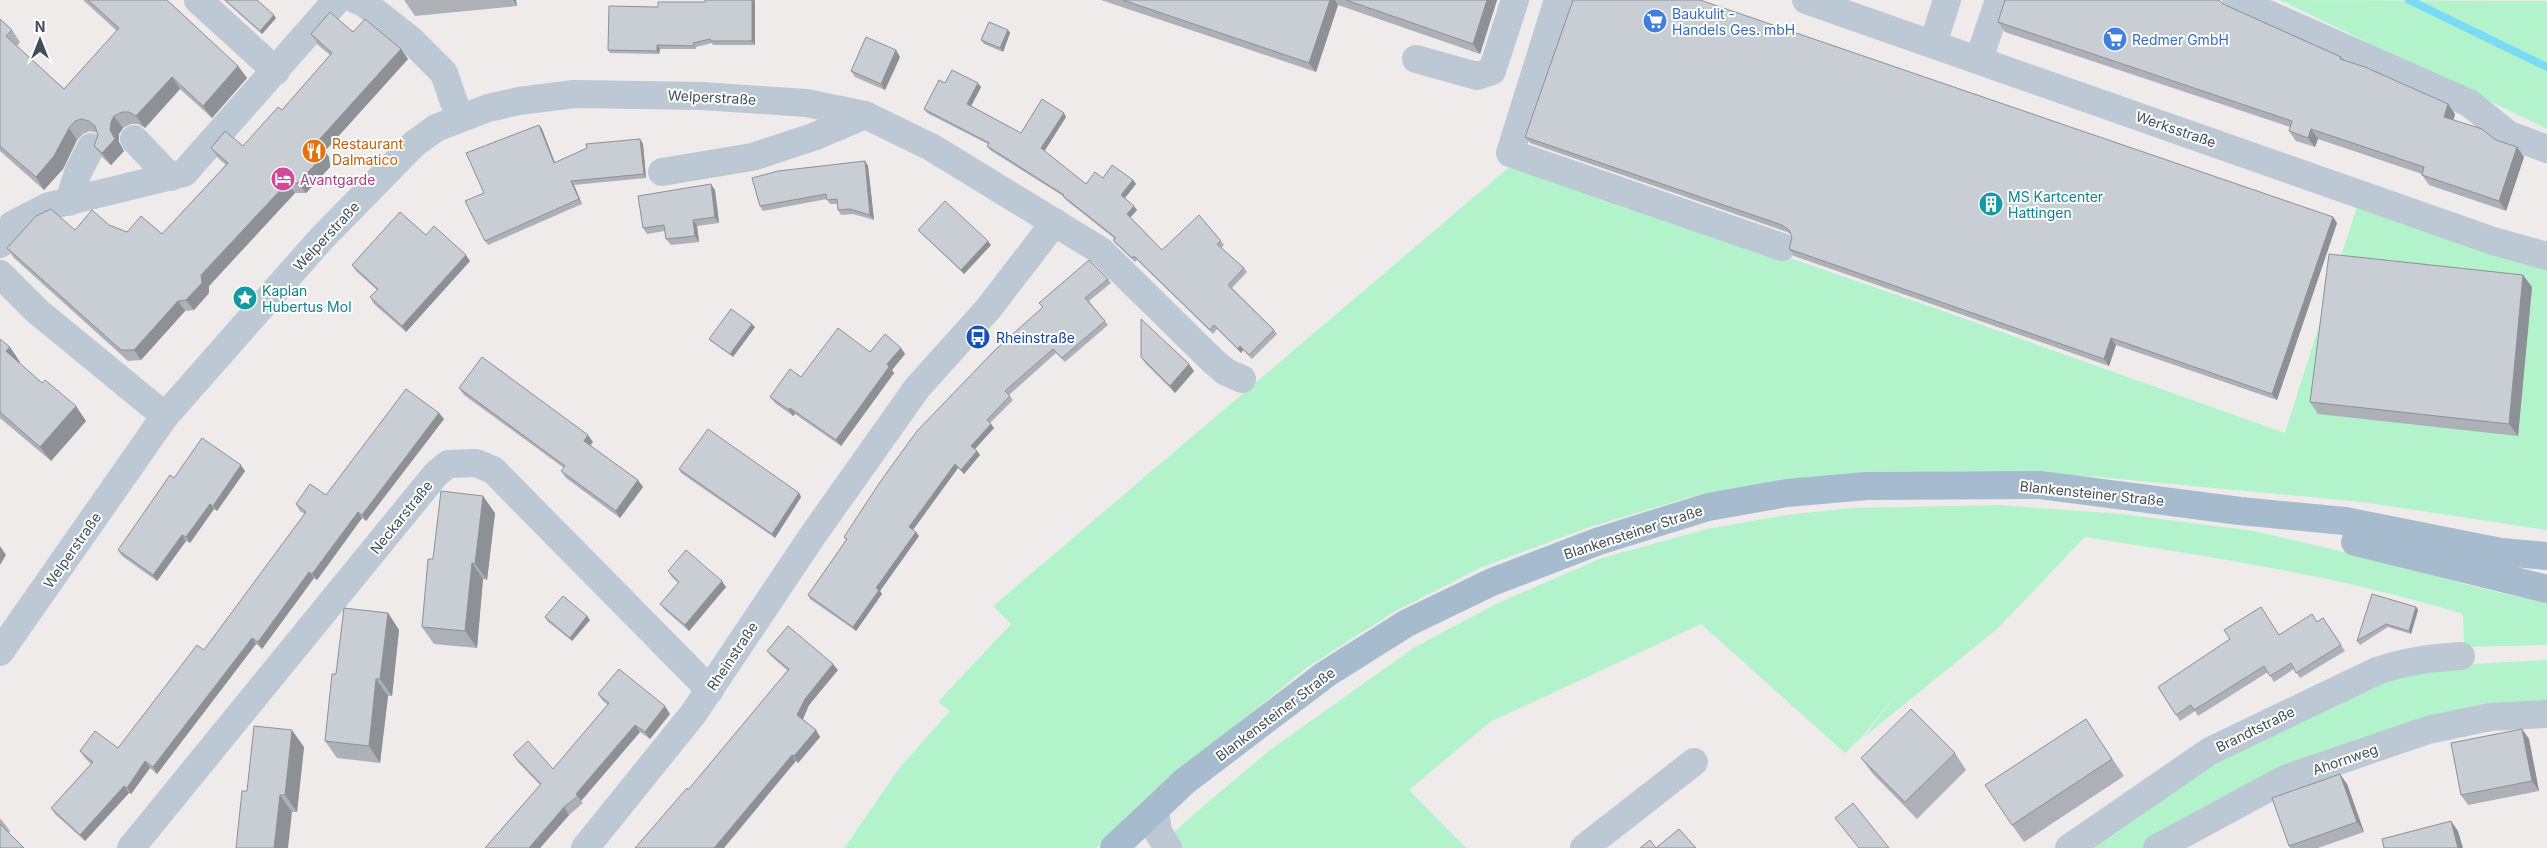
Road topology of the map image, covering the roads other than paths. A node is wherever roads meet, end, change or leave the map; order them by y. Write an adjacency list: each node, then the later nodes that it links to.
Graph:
1 (198, 0): 13 (street)
2 (337, 0): 13 (street)
3 (356, 0): 15 (street)
4 (1515, 0): 11 (street)
5 (1558, 0): 24 (street)
6 (1806, 0): 10 (street, Werksstraße)
7 (1947, 0): 10 (street)
8 (2000, 0): 12 (street)
9 (2236, 0): 18 (street)
10 (1934, 44): 12 (street, Werksstraße)
11 (1416, 59)
12 (1979, 59): 25 (street, Werksstraße)
13 (276, 71): 20 (street)
14 (865, 115): 15 (street, Welperstraße); 19 (street); 22 (street)
15 (459, 117): 28 (street, Welperstraße)
16 (134, 139): 20 (street)
17 (91, 147): 21 (street)
18 (2547, 150)
19 (662, 172)
20 (170, 177): 21 (street)
21 (69, 202): 23 (street)
22 (1054, 222): 27 (street); 34 (street, Rheinstraße)
23 (0, 244)
24 (1782, 247)
25 (2547, 256)
26 (0, 274): 28 (street)
27 (1242, 379)
28 (166, 416): 32 (street, Welperstraße)
29 (2240, 511): 30 (main road, Blankensteiner Straße); 31 (main road, Blankensteiner Straße); 37 (main road, Blankensteiner Straße)
30 (2547, 556)
31 (2547, 589)
32 (0, 652)
33 (2461, 656): 43 (street, Brandtstraße)
34 (710, 690): 38 (street, Neckarstraße); 39 (street, Rheinstraße)
35 (2547, 714): 44 (street, Ahornweg)
36 (1694, 762): 42 (street)
37 (1155, 810): 40 (main road, Blankensteiner Straße); 41 (street)
38 (131, 848)
39 (585, 848)
40 (1114, 848)
41 (1168, 848)
42 (1584, 848)
43 (2069, 848)
44 (2157, 848)

